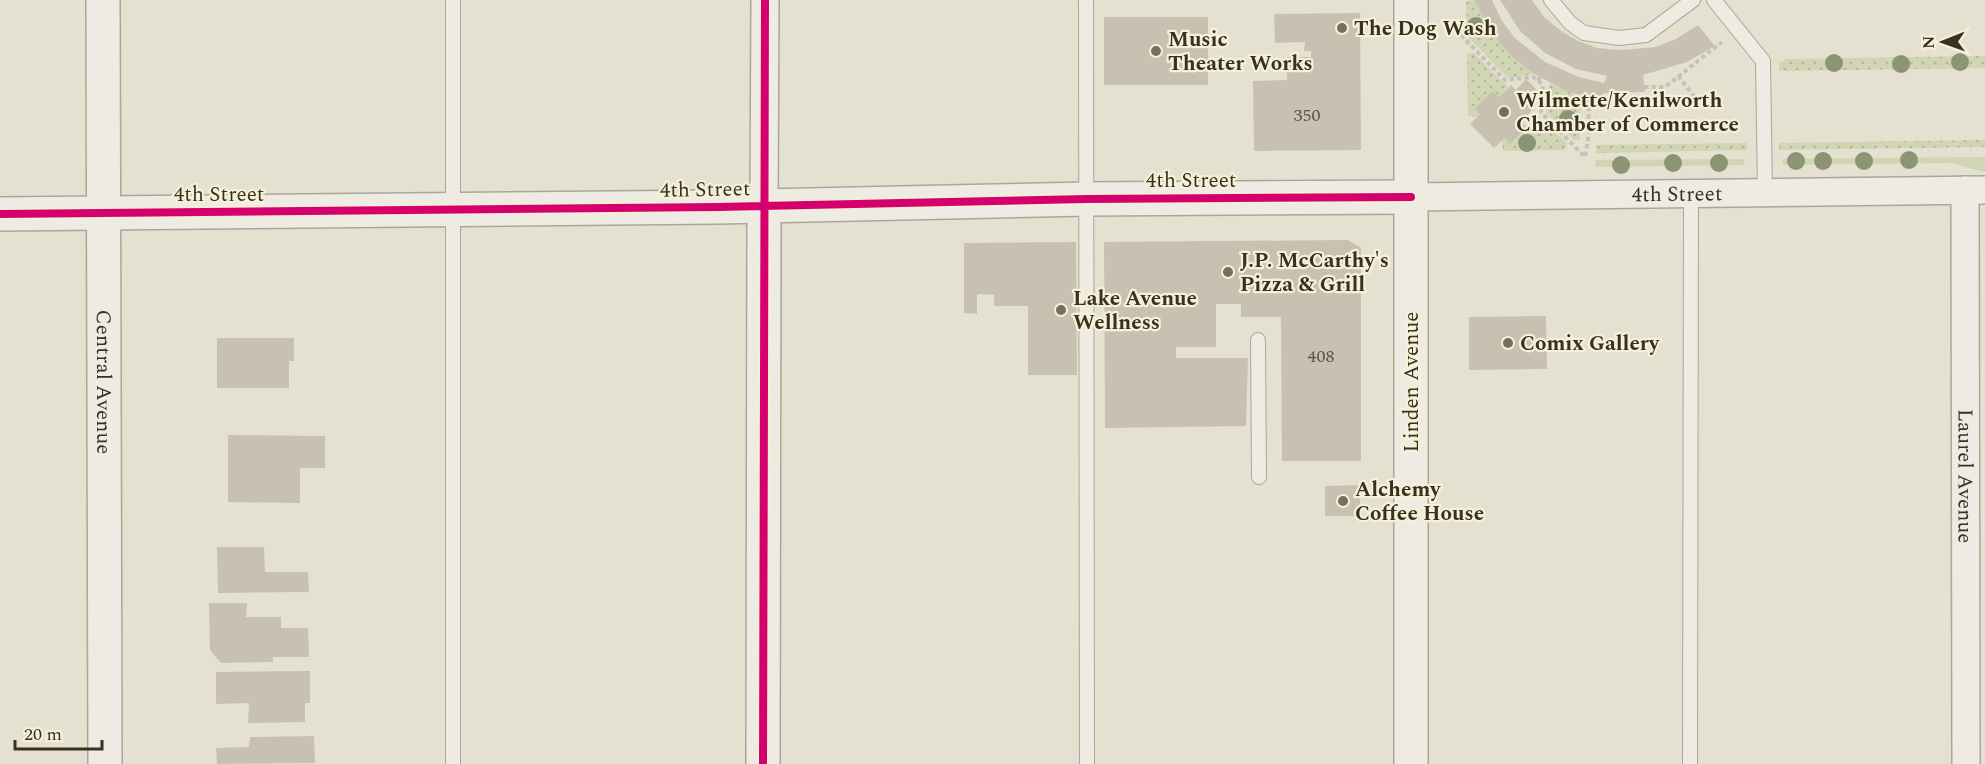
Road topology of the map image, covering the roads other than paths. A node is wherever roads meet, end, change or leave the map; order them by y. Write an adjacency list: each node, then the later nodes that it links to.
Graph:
1 (103, 0): 16 (street, Central Avenue)
2 (453, 0): 15 (lane)
3 (765, 0): 14 (street)
4 (1086, 0): 13 (lane)
5 (1411, 0): 12 (street, Linden Avenue)
6 (1551, 0): 7 (lane)
7 (1693, 0)
8 (1714, 0): 10 (lane)
9 (1975, 190): 10 (street, 4th Street); 26 (street, Laurel Avenue)
10 (1765, 193): 11 (street, 4th Street)
11 (1691, 194): 12 (street, 4th Street); 25 (lane)
12 (1411, 197): 13 (street, 4th Street); 24 (street, Linden Avenue)
13 (1087, 199): 14 (street, 4th Street); 23 (lane)
14 (764, 206): 15 (street, 4th Street); 22 (street)
15 (453, 210): 16 (street, 4th Street); 21 (lane)
16 (104, 213): 17 (street, 4th Street); 20 (street, Central Avenue)
17 (0, 214)
18 (1258, 339): 19 (lane)
19 (1259, 477)
20 (105, 764)
21 (453, 764)
22 (763, 764)
23 (1087, 764)
24 (1411, 764)
25 (1690, 764)
26 (1966, 764)

